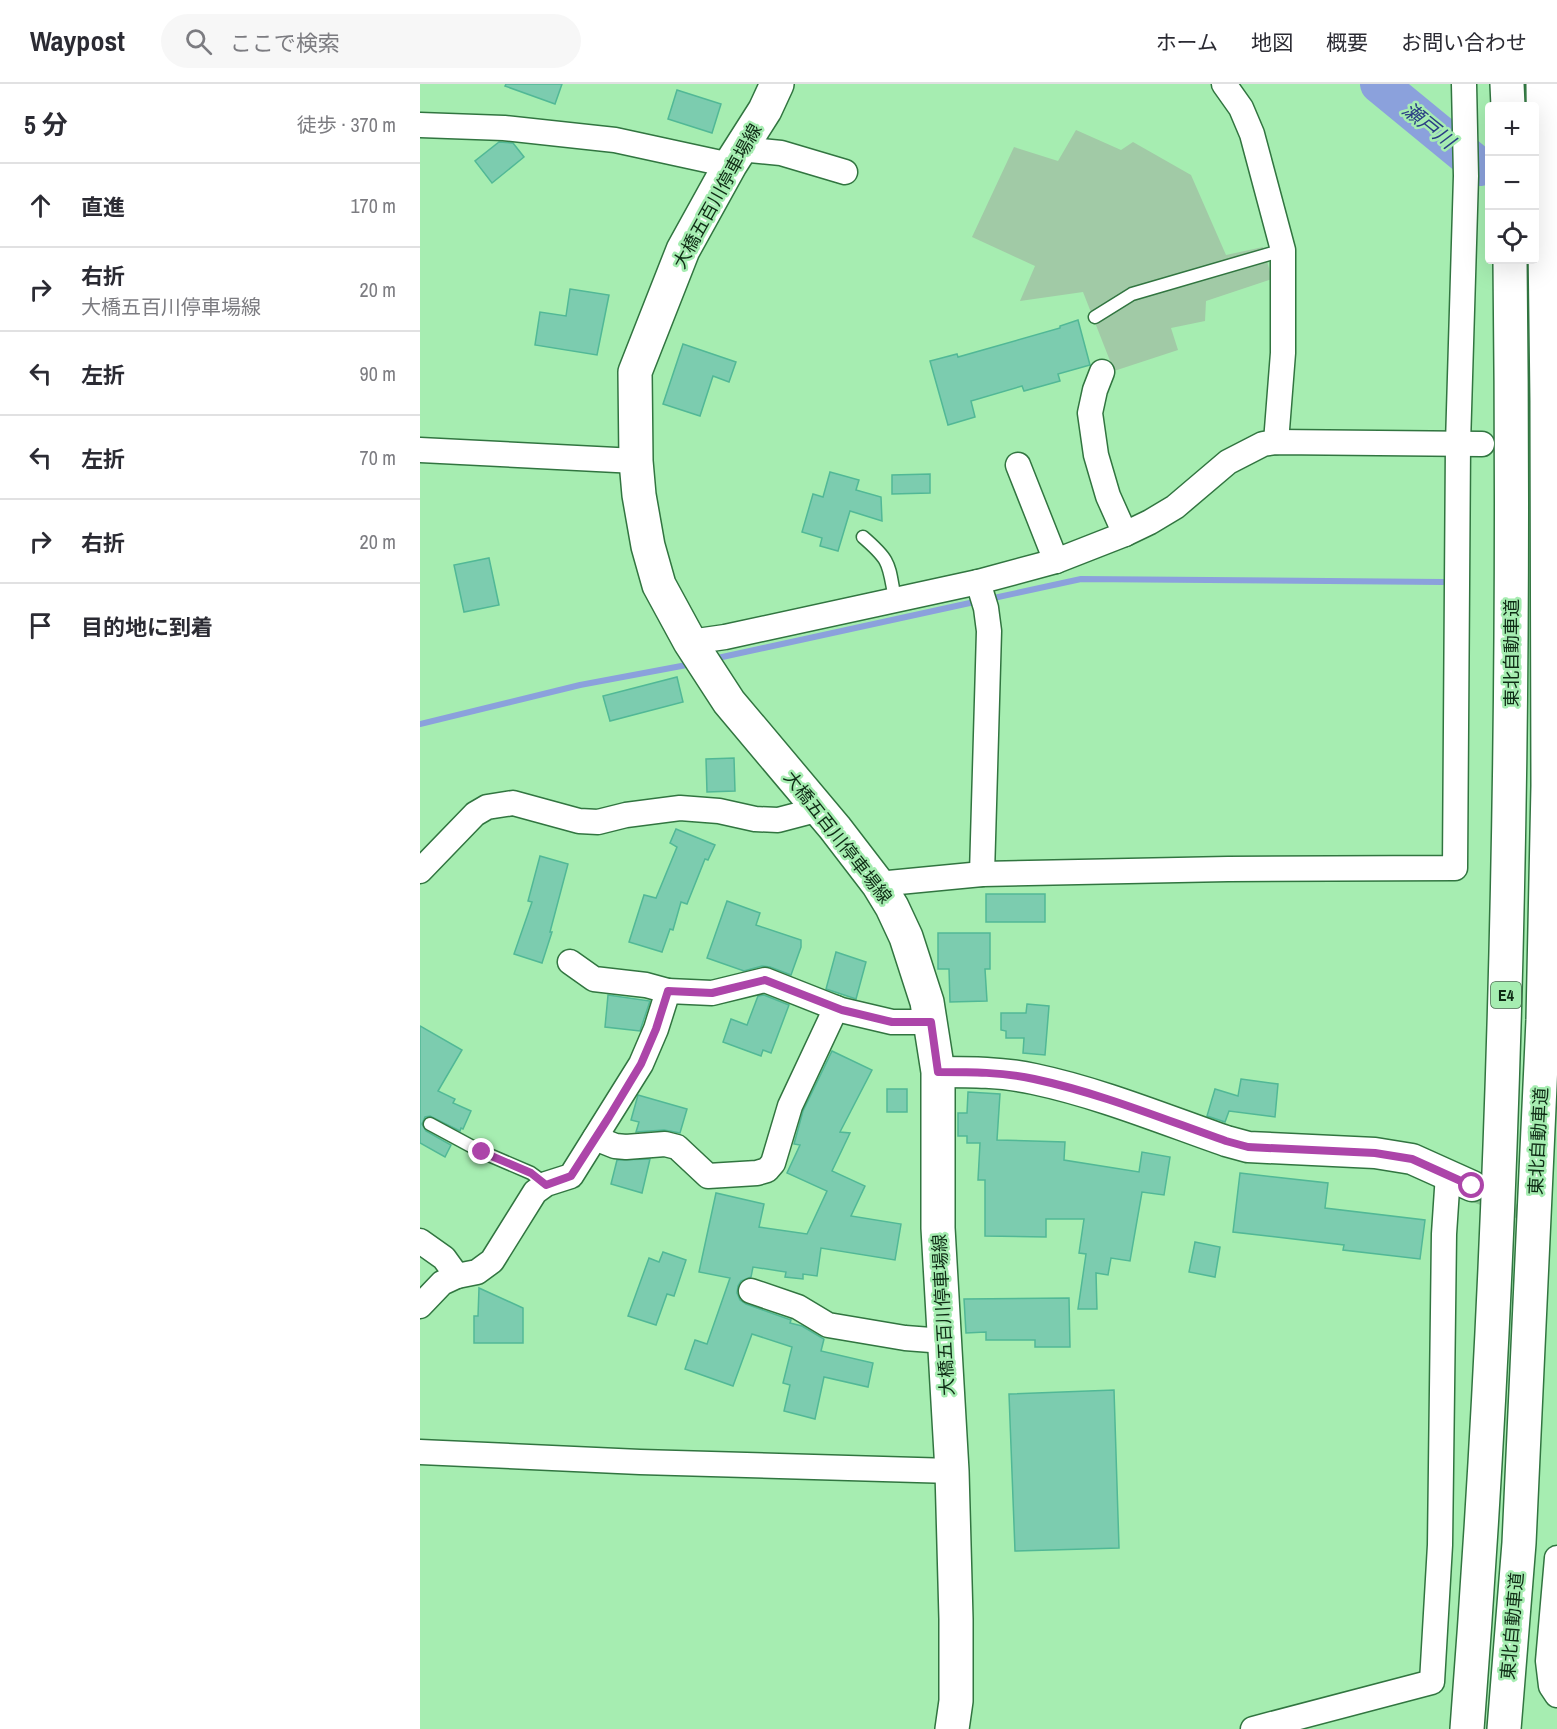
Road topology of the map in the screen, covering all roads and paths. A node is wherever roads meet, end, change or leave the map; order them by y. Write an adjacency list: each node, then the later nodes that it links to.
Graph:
1 (777, 84): 8 (main road, 大橋五百川停車場線)
2 (1224, 84): 10 (street)
3 (1464, 84): 15 (street)
4 (1508, 84): 6 (main road)
5 (1543, 84): 51 (main road, 東北自動車道 / E4)
6 (1508, 102)
7 (420, 125): 8 (street)
8 (735, 157): 9 (street); 18 (main road, 大橋五百川停車場線)
9 (845, 172)
10 (1283, 250): 12 (lane); 14 (street)
11 (1510, 264): 50 (main road, 東北自動車道 / E4)
12 (1095, 317)
13 (1102, 372): 20 (street)
14 (1276, 442): 15 (street); 20 (street)
15 (1458, 444): 16 (street); 28 (street)
16 (1482, 444)
17 (420, 450): 18 (street)
18 (636, 461): 25 (main road, 大橋五百川停車場線)
19 (1018, 465): 22 (street)
20 (1125, 534): 22 (street)
21 (863, 537): 24 (lane)
22 (1056, 561): 23 (street)
23 (982, 594): 24 (street); 28 (street)
24 (896, 599): 25 (street)
25 (699, 655): 26 (main road, 大橋五百川停車場線)
26 (819, 809): 27 (street); 29 (main road, 大橋五百川停車場線)
27 (420, 871)
28 (982, 874): 29 (street)
29 (878, 884): 33 (main road, 大橋五百川停車場線)
30 (570, 962): 31 (street)
31 (668, 991): 32 (street); 36 (street)
32 (836, 1008): 33 (street); 36 (street)
33 (931, 1022): 34 (main road, 大橋五百川停車場線)
34 (938, 1072): 37 (street); 43 (main road, 大橋五百川停車場線)
35 (430, 1124): 38 (lane)
36 (595, 1138): 38 (street)
37 (1460, 1180): 49 (street)
38 (546, 1185): 40 (street)
39 (420, 1241): 40 (street)
40 (457, 1276): 42 (street)
41 (752, 1291): 43 (street)
42 (420, 1306)
43 (944, 1341): 45 (main road, 大橋五百川停車場線)
44 (420, 1452): 45 (street)
45 (952, 1471): 48 (main road, 大橋五百川停車場線)
46 (1557, 1558): 47 (street)
47 (1557, 1695)
48 (952, 1729)
49 (1253, 1729)
50 (1467, 1729)
51 (1504, 1729)

